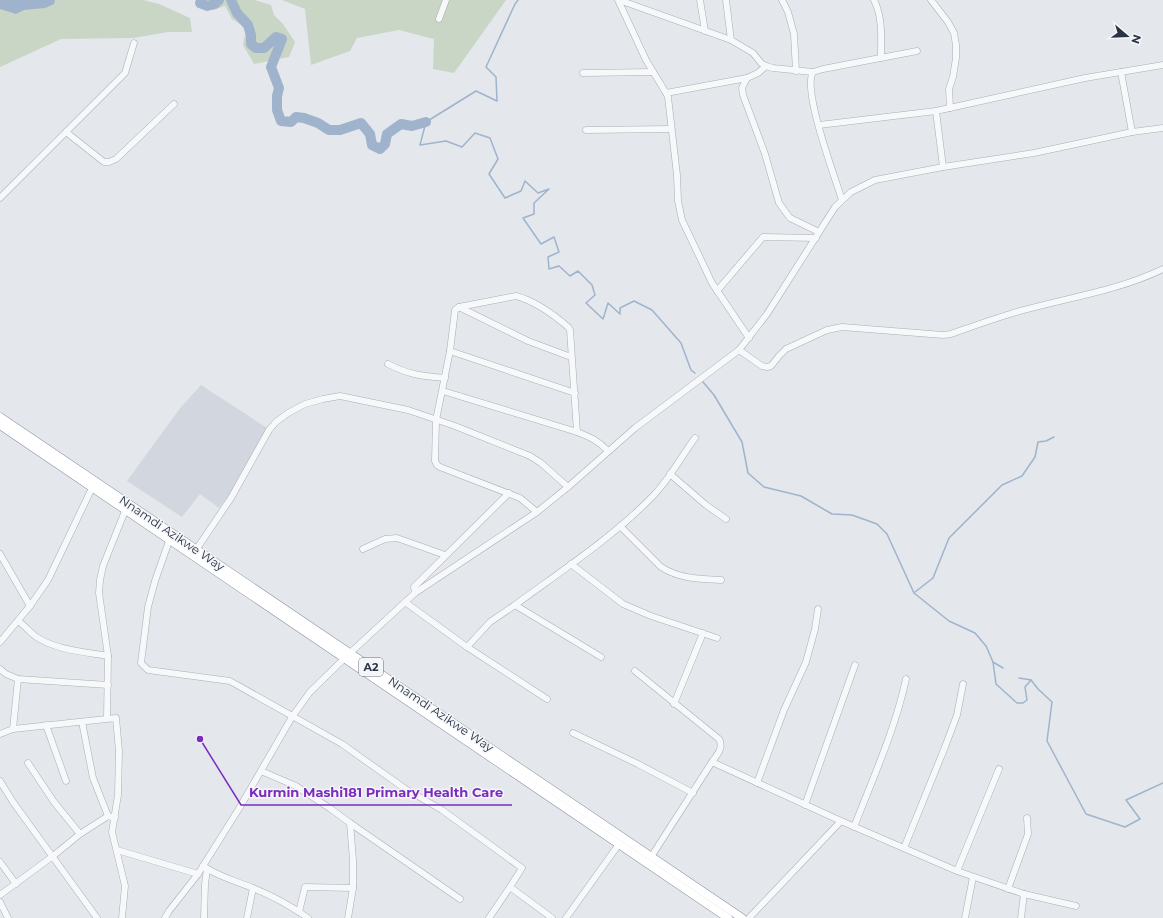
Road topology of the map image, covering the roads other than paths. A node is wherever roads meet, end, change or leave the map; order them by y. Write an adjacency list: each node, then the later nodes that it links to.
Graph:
1 (446, 0): 8 (street)
2 (619, 0): 9 (street); 17 (street)
3 (700, 0): 9 (street)
4 (726, 0): 10 (street)
5 (782, 0): 16 (street)
6 (874, 0): 13 (street)
7 (931, 0): 24 (street)
8 (439, 19)
9 (705, 31): 10 (street)
10 (731, 40): 15 (street)
11 (134, 43): 30 (street)
12 (917, 51): 13 (street)
13 (881, 58): 18 (street)
14 (1163, 65): 19 (street)
15 (766, 66): 16 (street); 21 (street)
16 (796, 71): 18 (street)
17 (653, 72): 20 (street); 22 (street)
18 (813, 72): 26 (street)
19 (1121, 72): 24 (street); 31 (street)
20 (583, 73)
21 (747, 78): 22 (street); 35 (street)
22 (666, 93): 28 (street)
23 (174, 104): 30 (street)
24 (950, 108): 25 (street)
25 (936, 112): 26 (street); 32 (street)
26 (818, 125): 34 (street)
27 (1163, 128): 31 (street)
28 (671, 129): 29 (street); 37 (street)
29 (586, 130)
30 (66, 132): 33 (street)
31 (1132, 132): 32 (street)
32 (943, 167): 34 (street)
33 (0, 198)
34 (842, 200): 35 (street)
35 (818, 235): 37 (street); 39 (street)
36 (1163, 269): 40 (street)
37 (716, 290): 39 (street)
38 (459, 307): 41 (street); 42 (street); 42 (street)
39 (748, 338): 40 (street)
40 (739, 350): 52 (street)
41 (450, 351): 44 (street); 46 (street)
42 (571, 357): 46 (street)
43 (388, 364): 44 (street)
44 (445, 378): 45 (street)
45 (443, 391): 48 (street); 50 (street)
46 (575, 393): 50 (street)
47 (0, 417): 61 (highway, Nnamdi Azikwe Way / A2)
48 (436, 420): 55 (street); 56 (street); 63 (street)
49 (0, 426): 54 (highway, Nnamdi Azikwe Way / A2)
50 (577, 432): 52 (street)
51 (695, 438): 53 (street)
52 (608, 451): 55 (street)
53 (670, 474): 59 (street); 60 (street)
54 (92, 488): 57 (highway, Nnamdi Azikwe Way / A2); 71 (street)
55 (568, 488): 58 (street)
56 (509, 494): 58 (street); 65 (street)
57 (125, 511): 61 (highway, Nnamdi Azikwe Way / A2); 79 (street)
58 (537, 512): 68 (street)
59 (726, 519)
60 (620, 526): 66 (street); 67 (street)
61 (172, 538): 63 (highway, Nnamdi Azikwe Way / A2); 81 (highway, Nnamdi Azikwe Way / A2); 91 (street)
62 (363, 549): 65 (street)
63 (196, 550): 78 (highway, Nnamdi Azikwe Way / A2)
64 (0, 554): 71 (street)
65 (445, 555): 68 (street)
66 (570, 564): 70 (street); 74 (street)
67 (721, 580)
68 (415, 593): 69 (street)
69 (405, 602): 77 (street); 78 (street)
70 (515, 605): 77 (street); 80 (street)
71 (30, 606): 73 (street)
72 (818, 609): 104 (street)
73 (18, 620): 76 (street); 79 (street)
74 (703, 633): 75 (street); 90 (street)
75 (717, 638)
76 (0, 642)
77 (467, 647): 89 (street)
78 (350, 653): 81 (street); 118 (highway, Nnamdi Azikwe Way / A2)
79 (108, 656): 88 (street)
80 (601, 657)
81 (344, 659): 91 (street); 114 (highway, Nnamdi Azikwe Way / A2)
82 (855, 665): 106 (street)
83 (0, 668): 86 (street)
84 (635, 671): 90 (street)
85 (906, 678): 112 (street)
86 (18, 679): 88 (street); 95 (street)
87 (963, 684): 115 (street)
88 (108, 686): 92 (street)
89 (547, 699)
90 (674, 704): 98 (street)
91 (292, 717): 101 (street); 125 (street)
92 (107, 718): 93 (street); 108 (street)
93 (82, 722): 94 (street); 107 (street)
94 (46, 725): 95 (street); 103 (street)
95 (14, 729): 97 (street)
96 (573, 733): 105 (street)
97 (0, 734)
98 (712, 762): 104 (street); 105 (street)
99 (28, 763): 113 (street)
100 (999, 769): 121 (street)
101 (261, 771): 111 (street); 120 (street)
102 (0, 781): 117 (street)
103 (66, 781)
104 (757, 783): 106 (street)
105 (692, 793): 118 (street)
106 (804, 805): 110 (street)
107 (108, 816): 108 (street); 113 (street)
108 (115, 818): 116 (street)
109 (1027, 818): 128 (street)
110 (840, 821): 112 (street); 148 (street)
111 (350, 823): 127 (street); 131 (street)
112 (854, 827): 115 (street)
113 (80, 834): 117 (street)
114 (619, 844): 145 (street); 146 (highway, Nnamdi Azikwe Way / A2)
115 (904, 848): 121 (street)
116 (117, 850): 122 (street); 137 (street)
117 (53, 856): 124 (street); 136 (street)
118 (651, 857): 147 (highway, Nnamdi Azikwe Way / A2)
119 (0, 862): 124 (street)
120 (205, 868): 122 (street); 126 (street); 139 (street)
121 (957, 871): 123 (street)
122 (198, 874): 138 (street)
123 (973, 877): 128 (street); 149 (street)
124 (16, 884): 130 (street)
125 (510, 887): 143 (street); 144 (street)
126 (253, 888): 134 (street); 140 (street)
127 (353, 888): 134 (street); 142 (street)
128 (1008, 889): 129 (street)
129 (1024, 894): 133 (street); 150 (street)
130 (0, 895)
131 (460, 899)
132 (0, 902): 135 (street)
133 (1076, 906)
134 (299, 912): 141 (street)
135 (8, 918)
136 (97, 918)
137 (122, 918)
138 (165, 918)
139 (204, 918)
140 (248, 918)
141 (308, 918)
142 (348, 918)
143 (489, 918)
144 (552, 918)
145 (566, 918)
146 (728, 918)
147 (742, 918)
148 (749, 918)
149 (965, 918)
150 (1021, 918)

